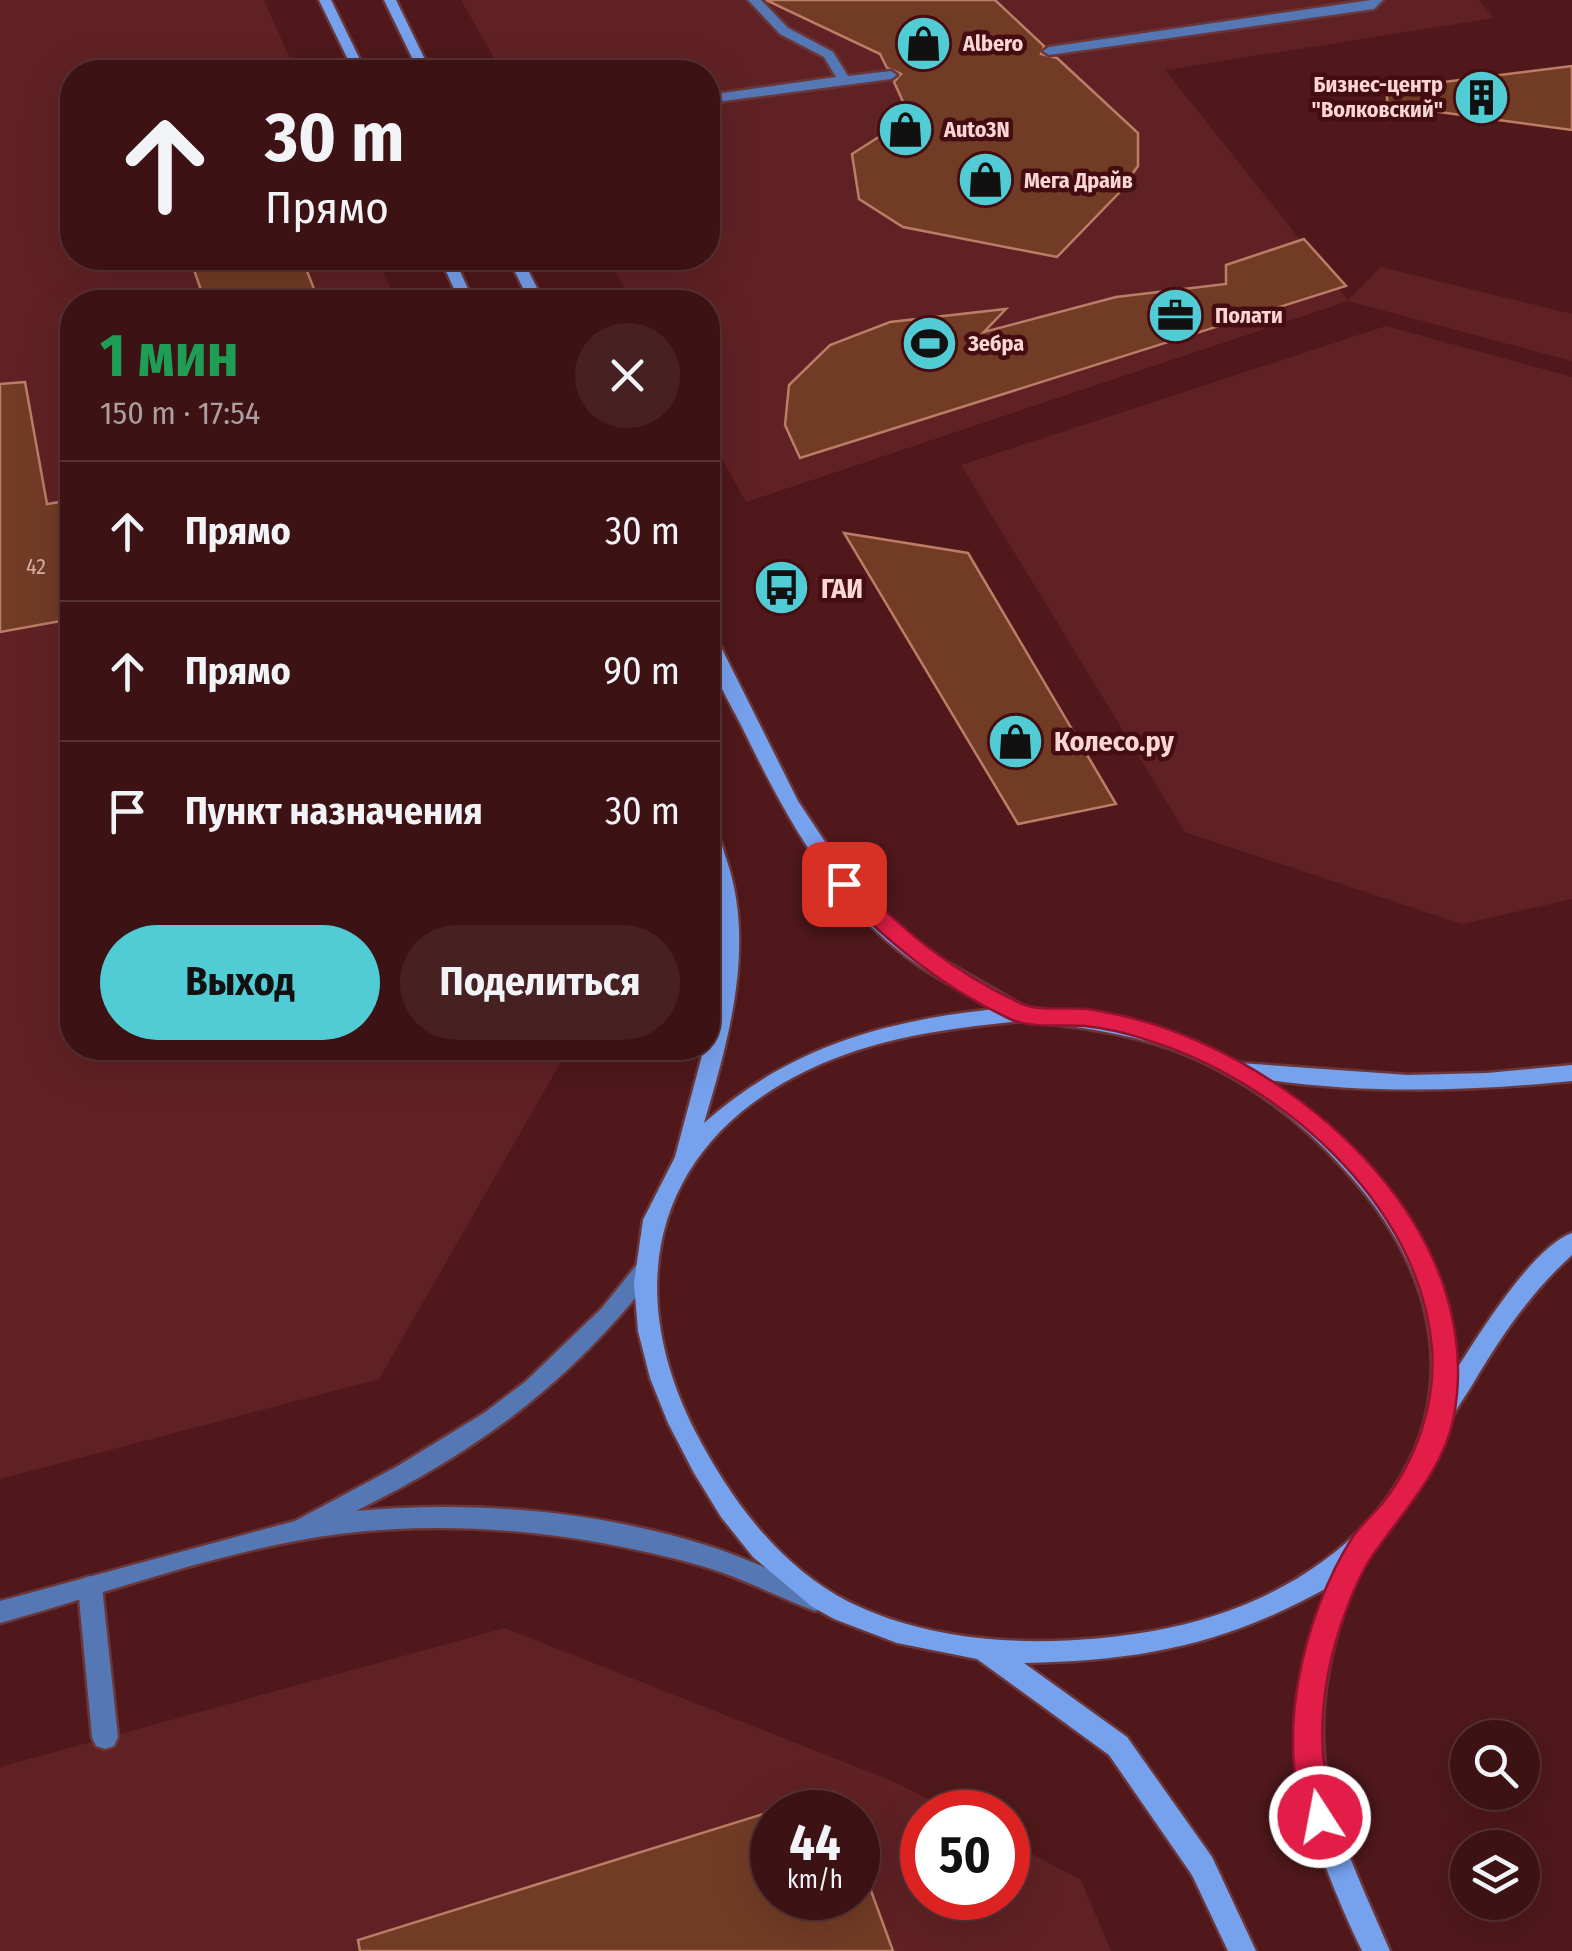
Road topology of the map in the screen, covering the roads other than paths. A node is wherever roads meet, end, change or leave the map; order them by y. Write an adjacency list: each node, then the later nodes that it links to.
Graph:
1 (325, 0): 6 (main road)
2 (390, 0): 7 (main road)
3 (754, 0): 9 (street)
4 (1377, 0): 5 (street)
5 (1049, 51)
6 (354, 60)
7 (419, 60)
8 (891, 75): 9 (street)
9 (844, 80): 10 (street)
10 (720, 98)
11 (720, 663): 13 (main road)
12 (720, 861): 14 (main road)
13 (1021, 1014): 16 (main road); 18 (main road)
14 (720, 1018)
15 (709, 1060): 18 (main road)
16 (1238, 1068): 17 (main road); 21 (main road)
17 (1572, 1073)
18 (684, 1156): 20 (main road)
19 (1572, 1242): 21 (main road)
20 (646, 1269): 22 (street); 26 (main road)
21 (1440, 1418): 23 (main road)
22 (290, 1533): 24 (street); 26 (street)
23 (1362, 1546): 27 (main road); 30 (main road)
24 (90, 1588): 25 (street); 28 (street)
25 (0, 1612)
26 (844, 1612): 27 (main road)
27 (986, 1650): 29 (main road)
28 (105, 1737)
29 (1242, 1951)
30 (1376, 1951)

